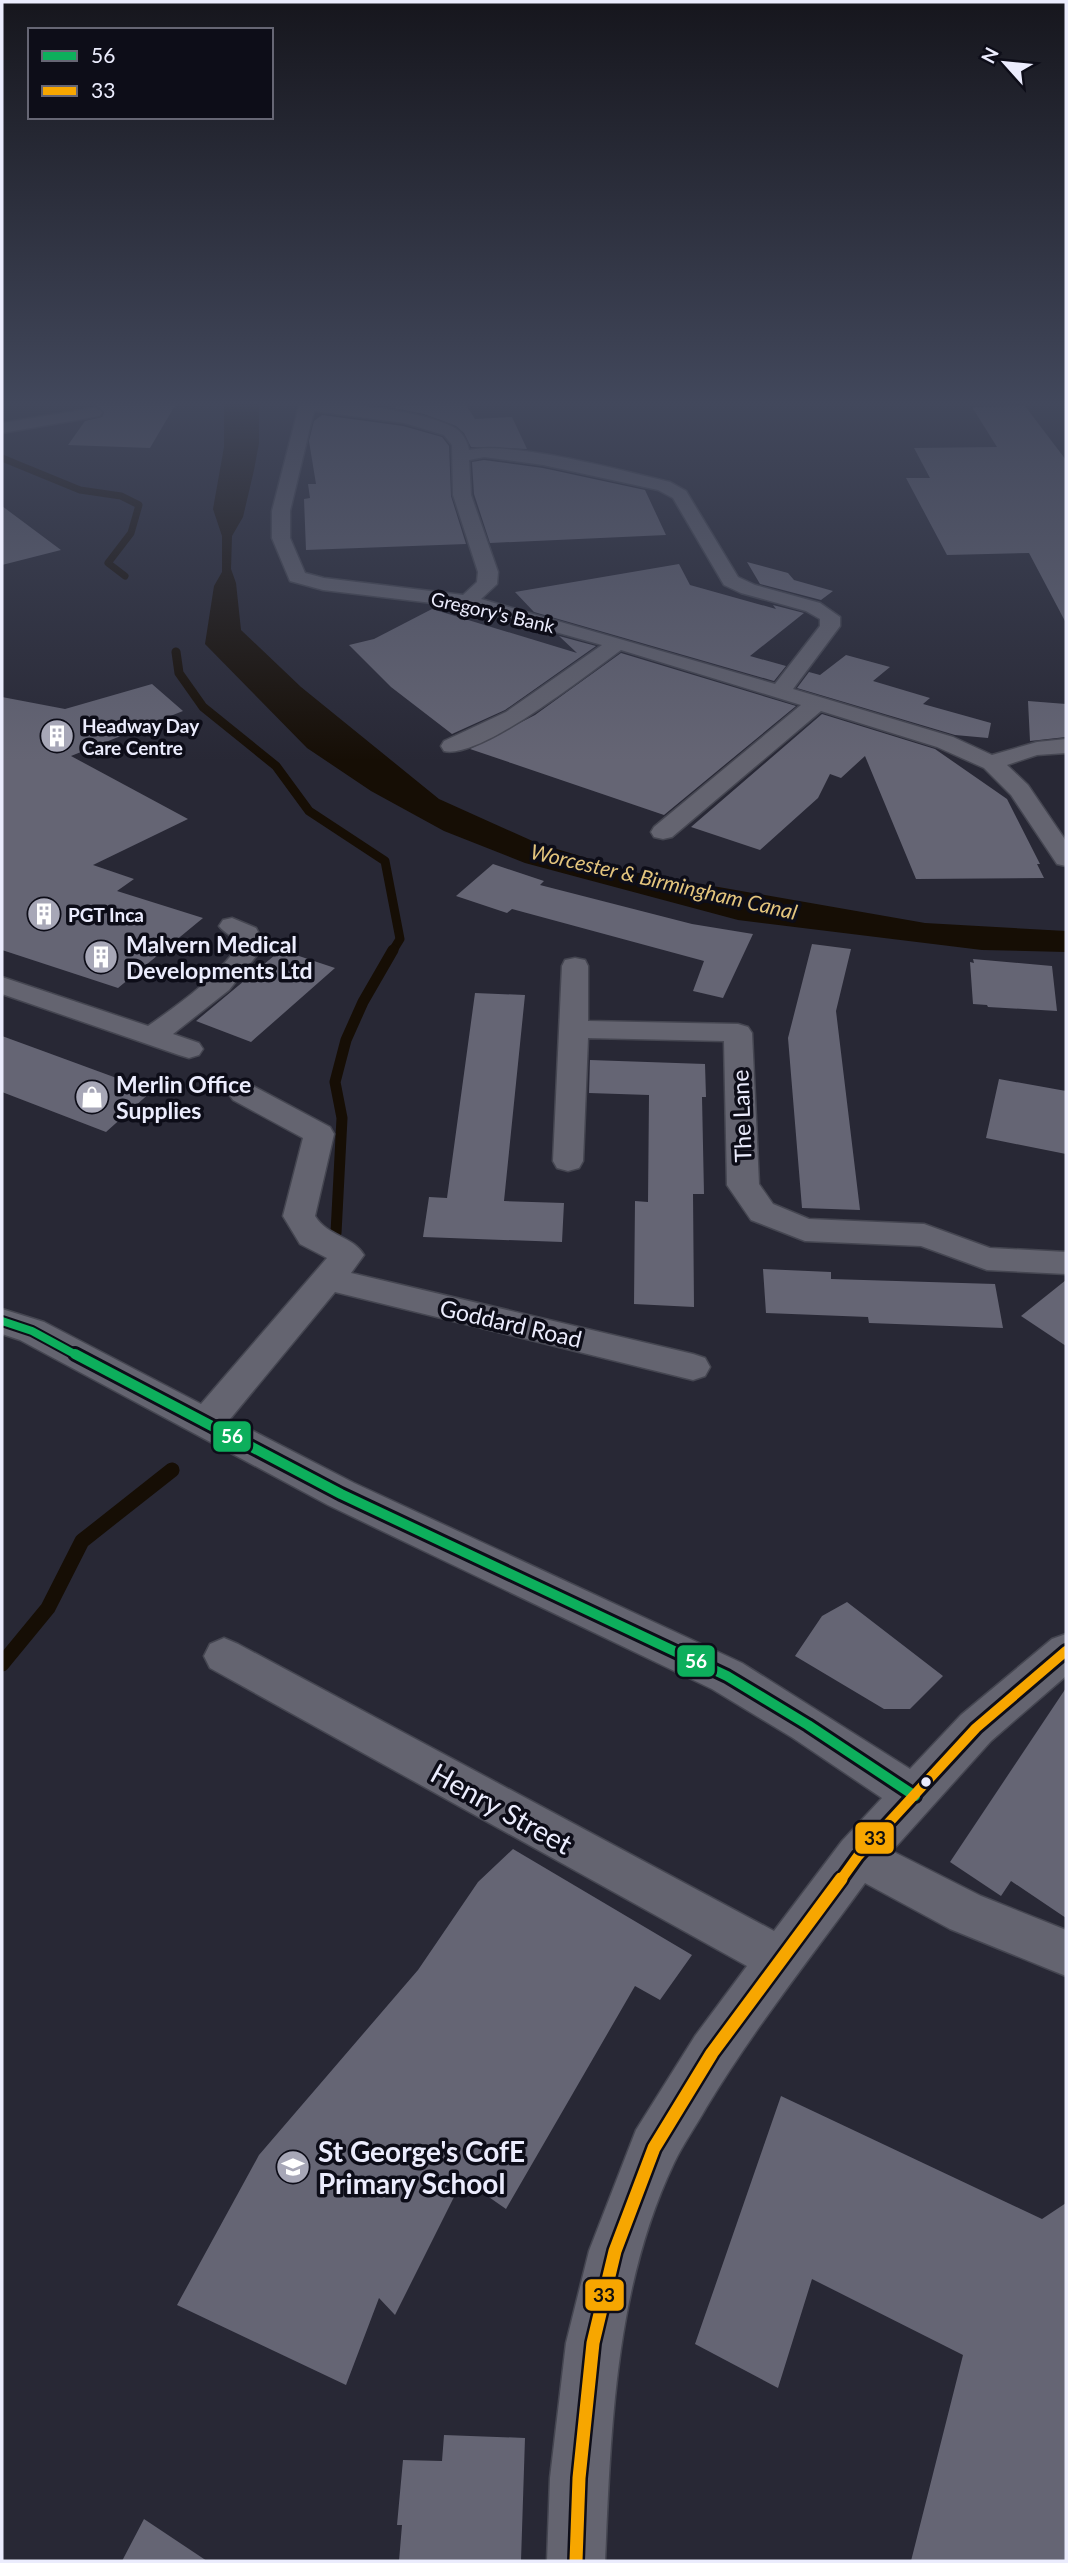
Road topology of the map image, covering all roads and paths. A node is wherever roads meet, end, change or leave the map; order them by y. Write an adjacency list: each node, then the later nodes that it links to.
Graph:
1 (281, 522): 4 (street, Gregory's Bank)
2 (471, 522): 4 (street)
3 (696, 522): 6 (street)
4 (467, 601): 5 (street, Gregory's Bank)
5 (618, 643): 6 (street, Gregory's Bank); 8 (street)
6 (779, 693): 7 (street, Gregory's Bank)
7 (817, 704): 10 (street, Gregory's Bank); 11 (street)
8 (452, 746)
9 (1066, 746): 10 (street)
10 (992, 763): 12 (street, Gregory's Bank)
11 (663, 832)
12 (1066, 859)
13 (232, 926): 17 (street)
14 (575, 965): 16 (street)
15 (2, 985): 17 (street)
16 (574, 1029): 20 (street); 21 (street, The Lane)
17 (151, 1037): 18 (street)
18 (189, 1049)
19 (243, 1093): 22 (street)
20 (568, 1161)
21 (1066, 1263)
22 (328, 1279): 24 (street, Goddard Road); 25 (street)
23 (2, 1321): 25 (street)
24 (693, 1367)
25 (205, 1423): 28 (street)
26 (1066, 1651): 28 (street)
27 (224, 1656): 31 (street, Henry Street)
28 (915, 1796): 29 (street)
29 (858, 1856): 30 (street); 31 (street)
30 (1066, 1953)
31 (780, 1959): 32 (street)
32 (576, 2561)

